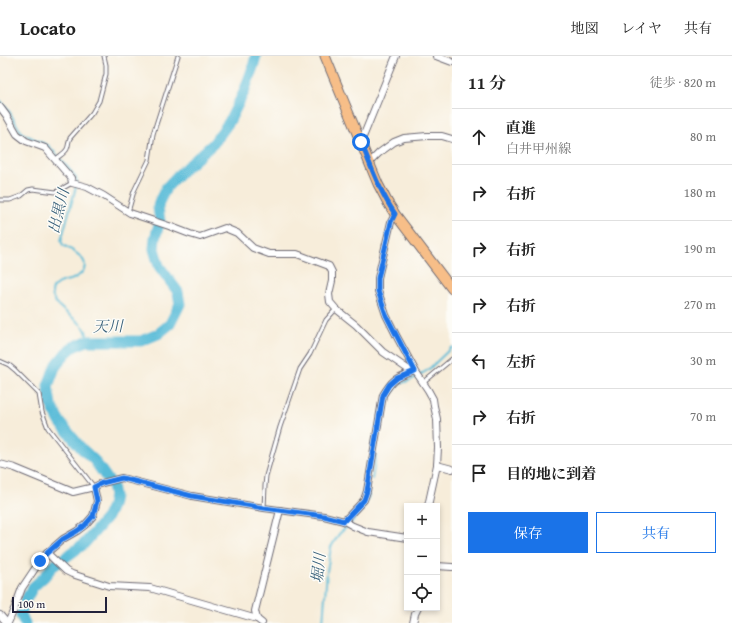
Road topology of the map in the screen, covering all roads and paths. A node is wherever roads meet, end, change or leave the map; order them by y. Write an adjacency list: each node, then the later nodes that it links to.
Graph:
1 (104, 56): 10 (lane)
2 (178, 56): 14 (lane)
3 (325, 56): 9 (main road)
4 (396, 56): 9 (street)
5 (436, 56): 6 (street)
6 (452, 62)
7 (0, 107): 10 (street)
8 (452, 139): 11 (street)
9 (361, 142): 11 (main road)
10 (55, 160): 12 (street)
11 (368, 162): 15 (main road)
12 (75, 184): 13 (lane); 14 (street)
13 (0, 200)
14 (128, 212): 17 (street)
15 (395, 214): 16 (main road); 20 (street)
16 (451, 285)
17 (336, 309): 20 (street); 27 (lane)
18 (452, 359): 21 (lane)
19 (0, 361): 25 (lane)
20 (414, 372): 21 (street); 29 (street)
21 (422, 381): 23 (street)
22 (0, 464): 25 (street)
23 (437, 465): 24 (street); 26 (street)
24 (452, 469)
25 (94, 487): 27 (street); 31 (street)
26 (429, 503)
27 (264, 508): 28 (street)
28 (280, 510): 29 (street); 36 (street)
29 (345, 522): 30 (street)
30 (404, 538)
31 (49, 555): 36 (street); 37 (street)
32 (440, 566): 33 (street)
33 (452, 567)
34 (416, 611): 38 (street)
35 (0, 615): 37 (street)
36 (259, 621)
37 (7, 623)
38 (413, 623)

